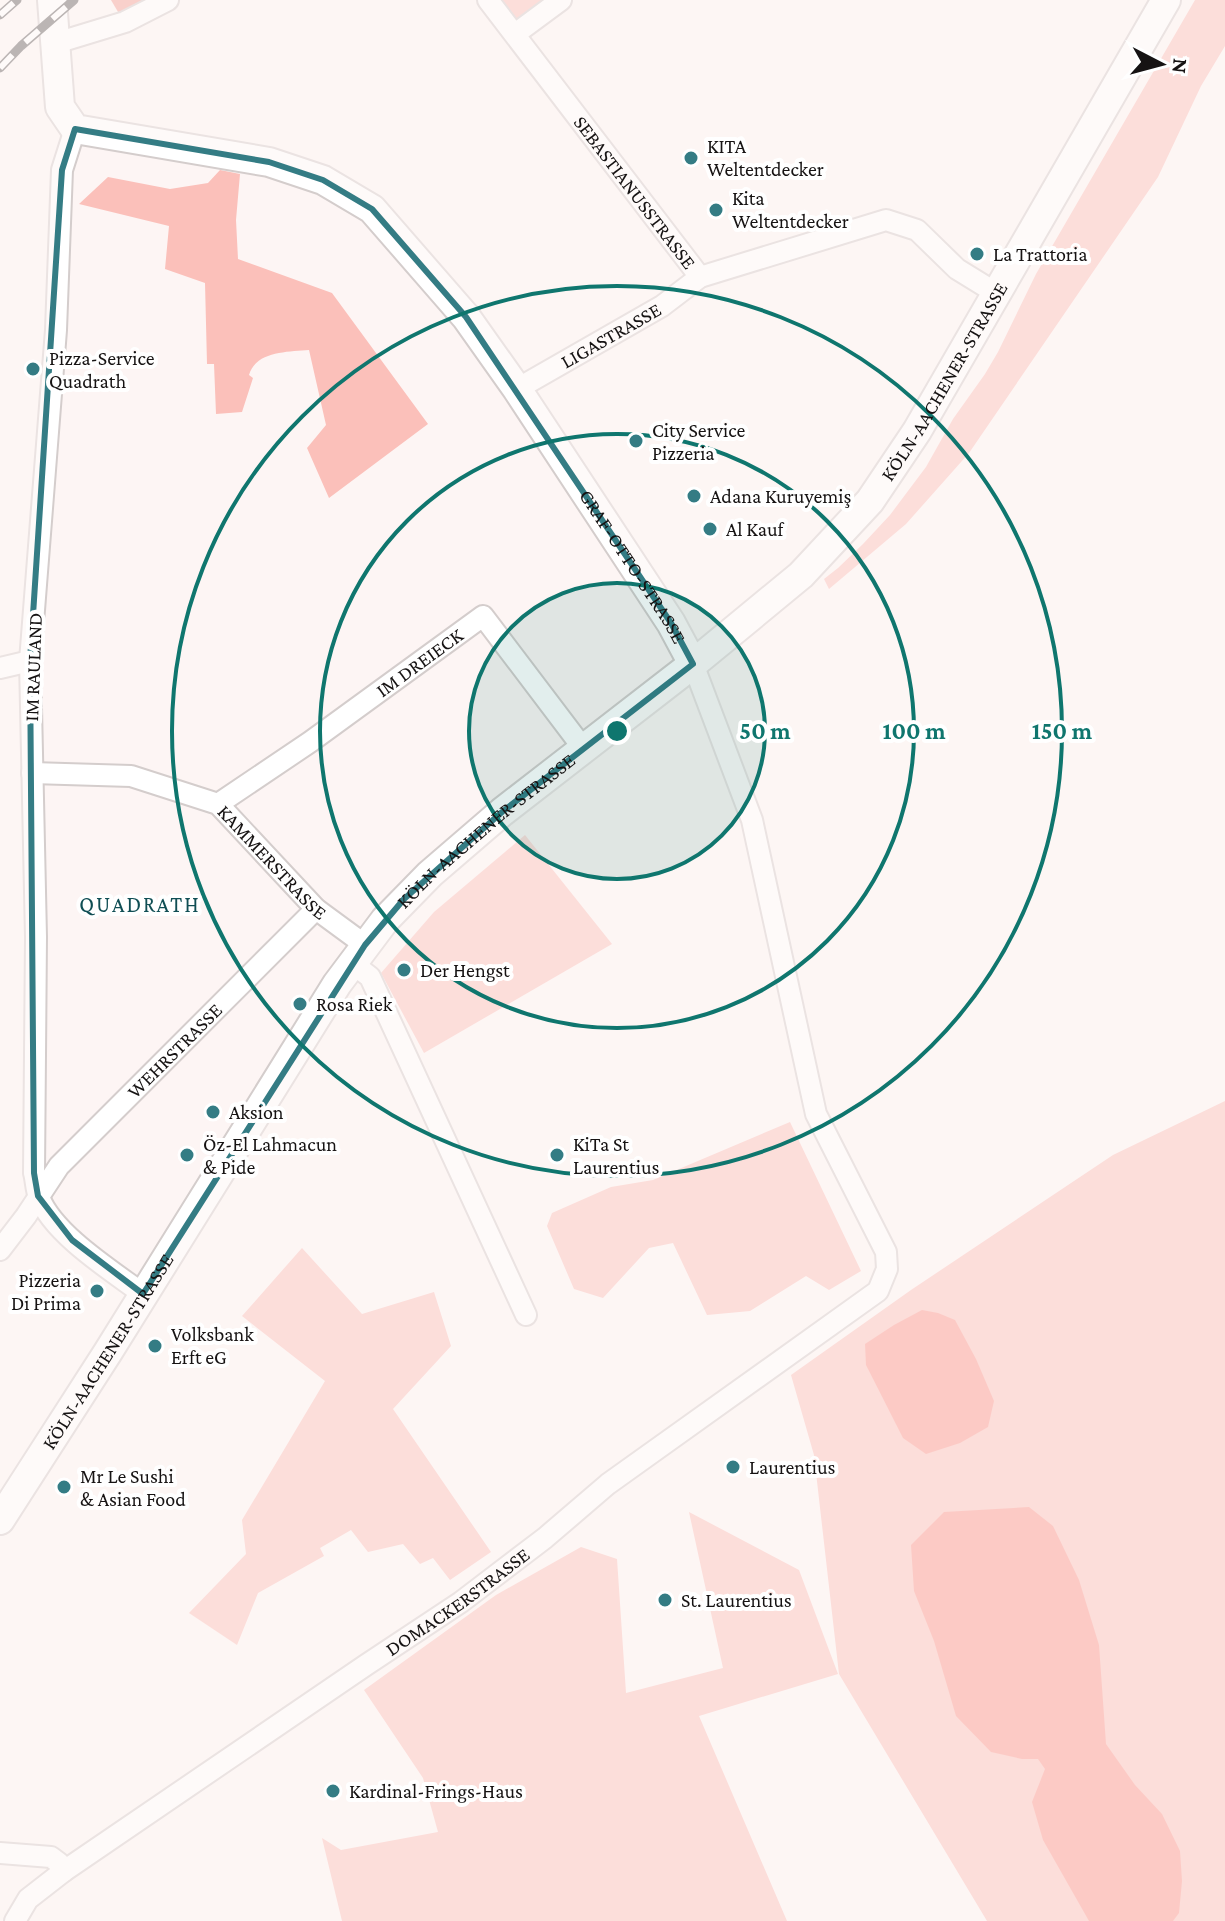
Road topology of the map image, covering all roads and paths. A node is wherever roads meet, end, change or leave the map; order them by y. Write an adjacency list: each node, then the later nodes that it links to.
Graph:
1 (52, 0): 7 (main road)
2 (168, 0): 7 (street)
3 (488, 0): 6 (street, SEBASTIANUSSTRASSE)
4 (561, 0): 6 (street)
5 (1166, 0): 10 (main road, KÖLN-AACHENER-STRASSE)
6 (515, 34): 9 (street, SEBASTIANUSSTRASSE)
7 (56, 43): 8 (main road)
8 (75, 129): 11 (main road, GRAF-OTTO-STRASSE); 12 (street, IM RAULAND)
9 (700, 277): 10 (street, SEBASTIANUSSTRASSE); 11 (street, LIGASTRASSE)
10 (996, 293): 13 (main road, KÖLN-AACHENER-STRASSE)
11 (517, 389): 13 (main road, GRAF-OTTO-STRASSE)
12 (30, 661): 14 (street); 16 (street, IM RAULAND)
13 (693, 664): 15 (main road, KÖLN-AACHENER-STRASSE); 22 (street, GRAF-OTTO-STRASSE)
14 (0, 668)
15 (583, 748): 17 (street, IM DREIECK); 19 (main road, KÖLN-AACHENER-STRASSE)
16 (32, 773): 17 (street, KAMMERSTRASSE); 20 (street, IM RAULAND)
17 (218, 804): 18 (street, KAMMERSTRASSE)
18 (316, 909): 19 (street, KAMMERSTRASSE); 20 (street, WEHRSTRASSE)
19 (358, 954): 23 (main road, KÖLN-AACHENER-STRASSE); 24 (street, KAMMERSTRASSE)
20 (38, 1196): 21 (street, WEHRSTRASSE); 23 (street)
21 (0, 1250)
22 (887, 1269): 27 (street, DOMACKERSTRASSE)
23 (143, 1294): 25 (main road, KÖLN-AACHENER-STRASSE)
24 (526, 1315)
25 (0, 1520)
26 (0, 1853): 27 (street)
27 (64, 1871): 28 (street, DOMACKERSTRASSE)
28 (15, 1921)

